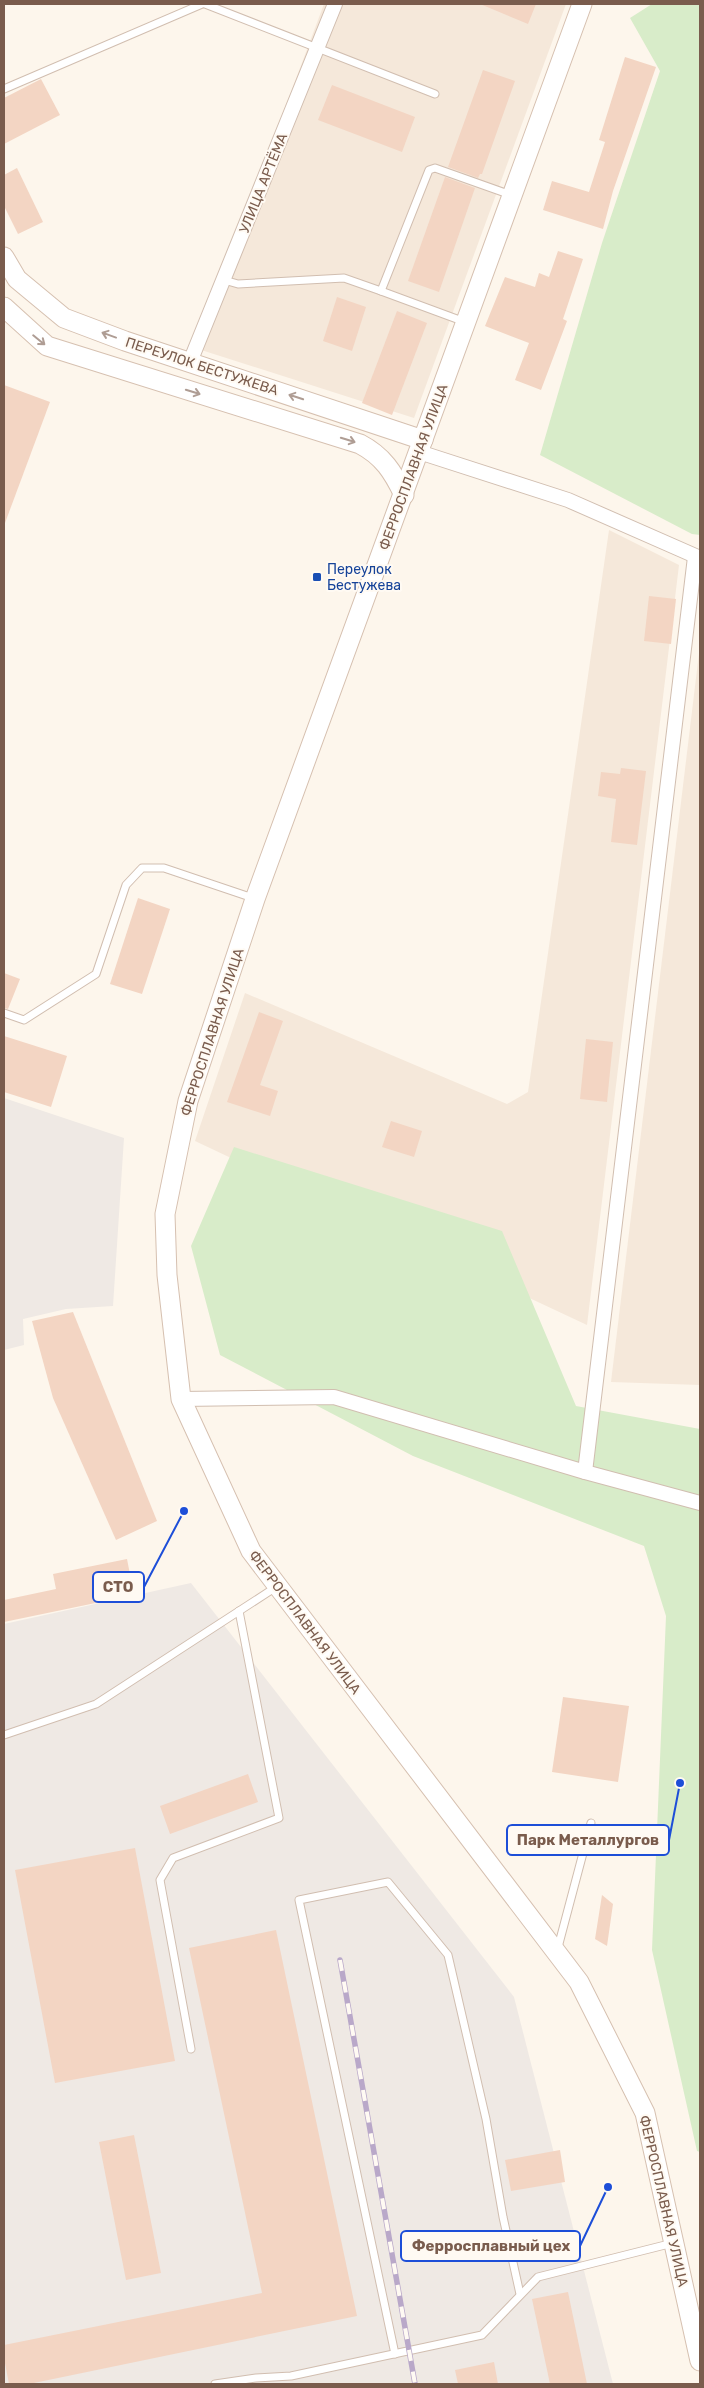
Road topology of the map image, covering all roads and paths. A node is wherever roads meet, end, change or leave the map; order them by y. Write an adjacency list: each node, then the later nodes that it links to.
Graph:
1 (204, 4): 4 (lane); 5 (lane)
2 (334, 4): 4 (street, УЛИЦА АРТЁМА)
3 (582, 4): 7 (main road, ФЕРРОСПЛАВНАЯ УЛИЦА)
4 (317, 48): 6 (lane); 9 (street, УЛИЦА АРТЁМА)
5 (4, 89)
6 (435, 94)
7 (512, 195): 10 (lane); 12 (main road, ФЕРРОСПЛАВНАЯ УЛИЦА)
8 (4, 257): 13 (main road, ПЕРЕУЛОК БЕСТУЖЕВА, one-way to 8)
9 (224, 280): 10 (lane); 13 (street, УЛИЦА АРТЁМА)
10 (381, 291): 12 (lane)
11 (4, 307): 15 (main road, ПЕРЕУЛОК БЕСТУЖЕВА, one-way to 15)
12 (466, 322): 14 (main road, ФЕРРОСПЛАВНАЯ УЛИЦА)
13 (190, 362): 14 (main road, ПЕРЕУЛОК БЕСТУЖЕВА, one-way to 13)
14 (421, 446): 15 (main road, ФЕРРОСПЛАВНАЯ УЛИЦА); 16 (street)
15 (404, 495): 17 (main road, ФЕРРОСПЛАВНАЯ УЛИЦА)
16 (698, 557): 20 (street)
17 (255, 899): 18 (lane); 19 (main road, ФЕРРОСПЛАВНАЯ УЛИЦА)
18 (4, 1013)
19 (181, 1399): 20 (street); 22 (main road, ФЕРРОСПЛАВНАЯ УЛИЦА)
20 (585, 1472): 21 (street)
21 (700, 1504)
22 (277, 1586): 23 (lane); 26 (main road, ФЕРРОСПЛАВНАЯ УЛИЦА)
23 (239, 1611): 24 (lane); 27 (lane)
24 (4, 1735)
25 (591, 1823): 26 (lane)
26 (557, 1953): 28 (main road, ФЕРРОСПЛАВНАЯ УЛИЦА)
27 (192, 2049)
28 (674, 2243): 29 (lane); 30 (main road, ФЕРРОСПЛАВНАЯ УЛИЦА)
29 (520, 2294): 31 (lane); 31 (lane)
30 (696, 2316): 32 (main road, ФЕРРОСПЛАВНАЯ УЛИЦА)
31 (395, 2354): 33 (lane)
32 (700, 2361)
33 (215, 2384)

